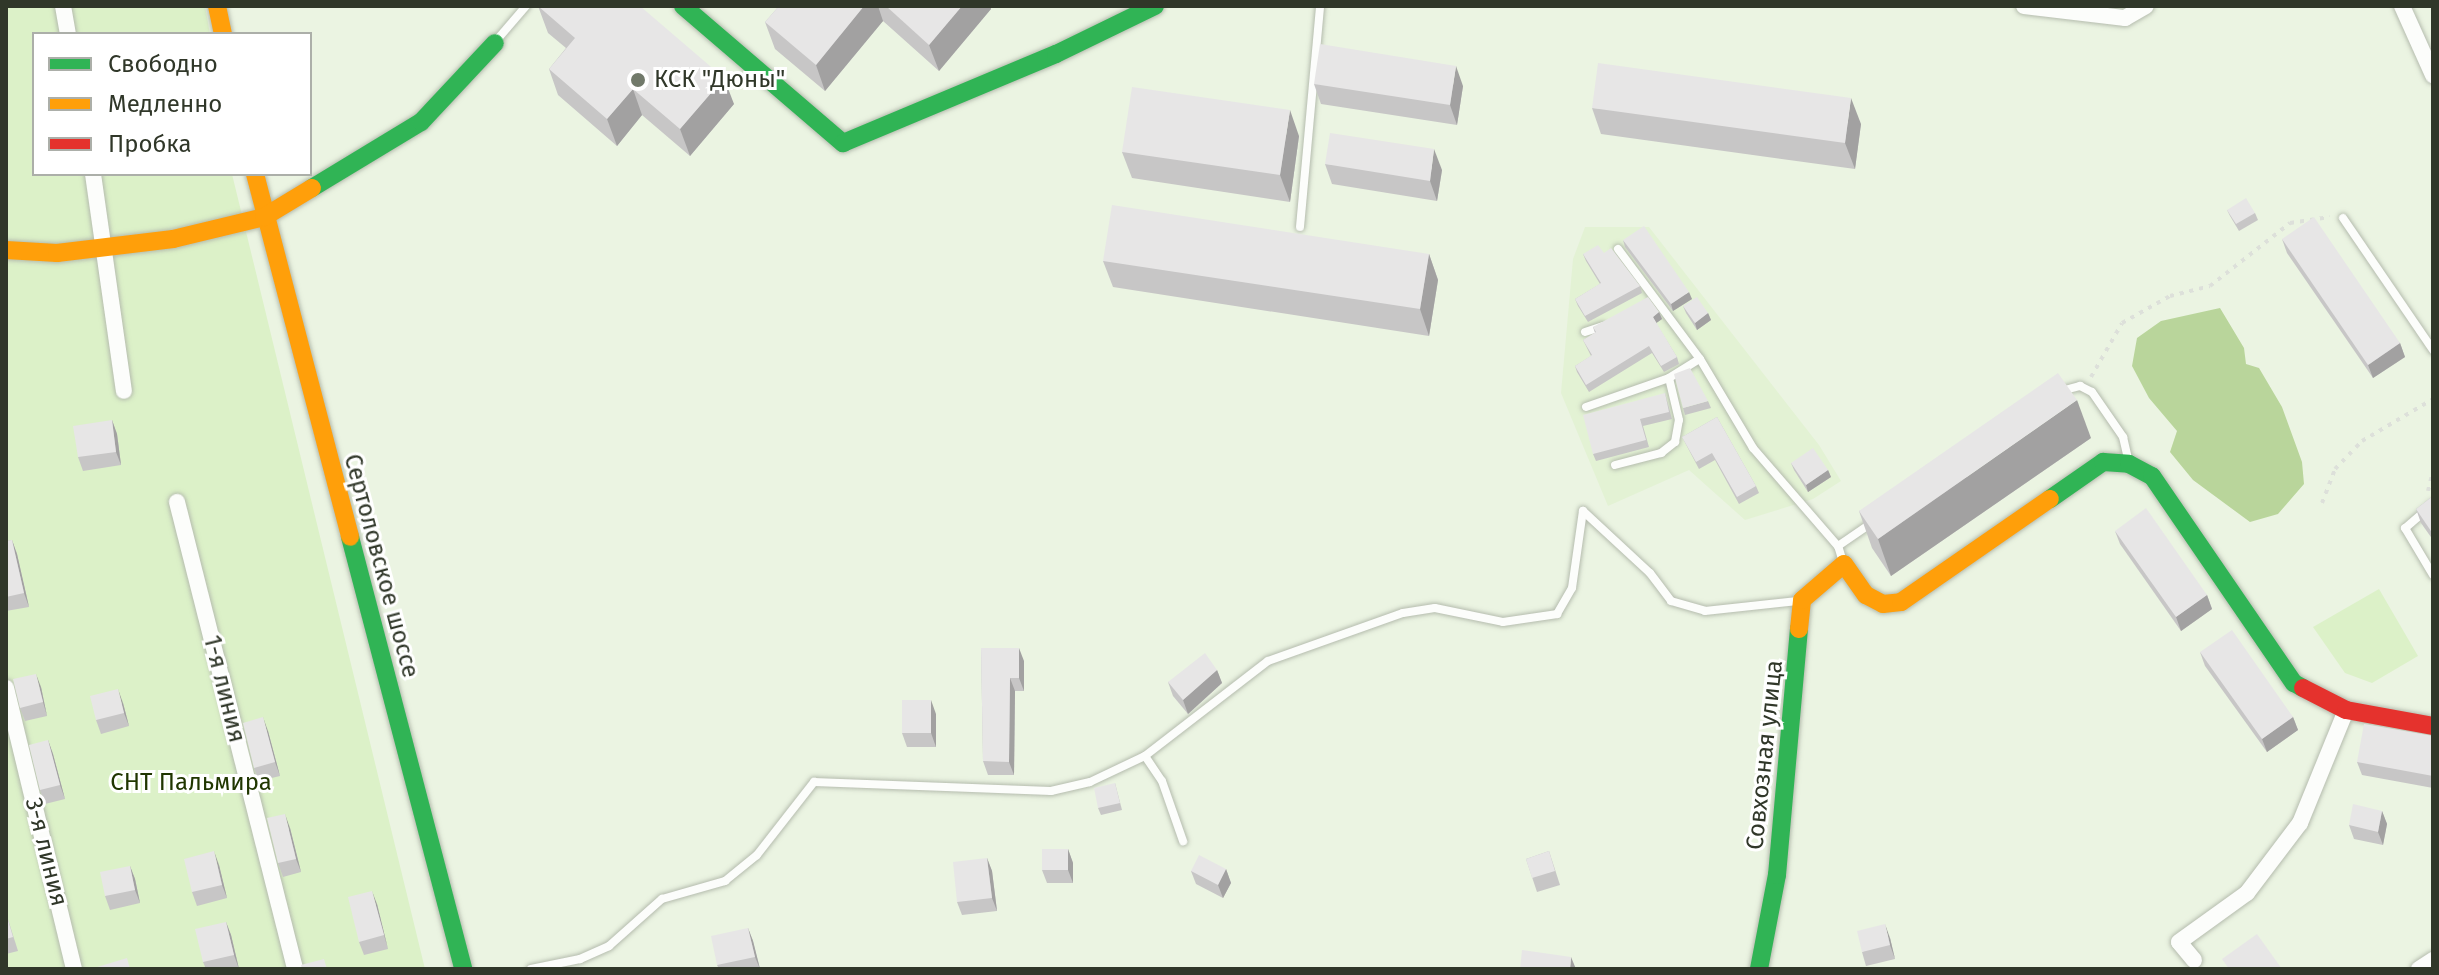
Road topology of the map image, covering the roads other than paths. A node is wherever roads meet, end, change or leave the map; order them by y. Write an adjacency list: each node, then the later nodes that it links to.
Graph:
1 (63, 6): 10 (street)
2 (217, 6): 11 (street)
3 (526, 6): 12 (lane)
4 (683, 6): 5 (street)
5 (1155, 6)
6 (1320, 6): 18 (lane)
7 (2024, 6): 8 (street)
8 (2146, 6)
9 (2402, 6): 13 (street)
10 (68, 32)
11 (223, 32)
12 (495, 43): 16 (street)
13 (2433, 75)
14 (93, 176): 19 (street)
15 (255, 176): 16 (street, Сертоловское шоссе)
16 (264, 217): 19 (street); 49 (street, Сертоловское шоссе)
17 (2343, 218): 26 (lane)
18 (1300, 227)
19 (102, 247): 21 (street); 29 (street)
20 (1618, 249): 22 (lane)
21 (6, 250)
22 (1651, 296): 23 (lane); 27 (lane)
23 (1639, 304)
24 (1615, 319): 25 (lane)
25 (1585, 332)
26 (2433, 350)
27 (1700, 359): 28 (lane); 37 (lane)
28 (1669, 378): 31 (lane); 33 (lane)
29 (124, 391)
30 (2054, 396): 32 (lane)
31 (1586, 407)
32 (2129, 464): 37 (street); 41 (street)
33 (1615, 465)
34 (177, 502): 48 (street, 1-я линия)
35 (2433, 504): 38 (lane)
36 (1889, 511): 37 (lane)
37 (1841, 555): 39 (street)
38 (2433, 575)
39 (1802, 600): 43 (lane); 51 (street, Совхозная улица)
40 (6, 688): 47 (street, 3-я линия)
41 (2346, 710): 42 (street); 45 (street)
42 (2433, 726)
43 (1145, 756): 44 (lane); 50 (lane)
44 (1183, 841)
45 (2194, 960)
46 (2433, 960): 52 (street)
47 (74, 969)
48 (295, 969)
49 (463, 969)
50 (531, 969)
51 (1759, 969)
52 (2419, 969)

